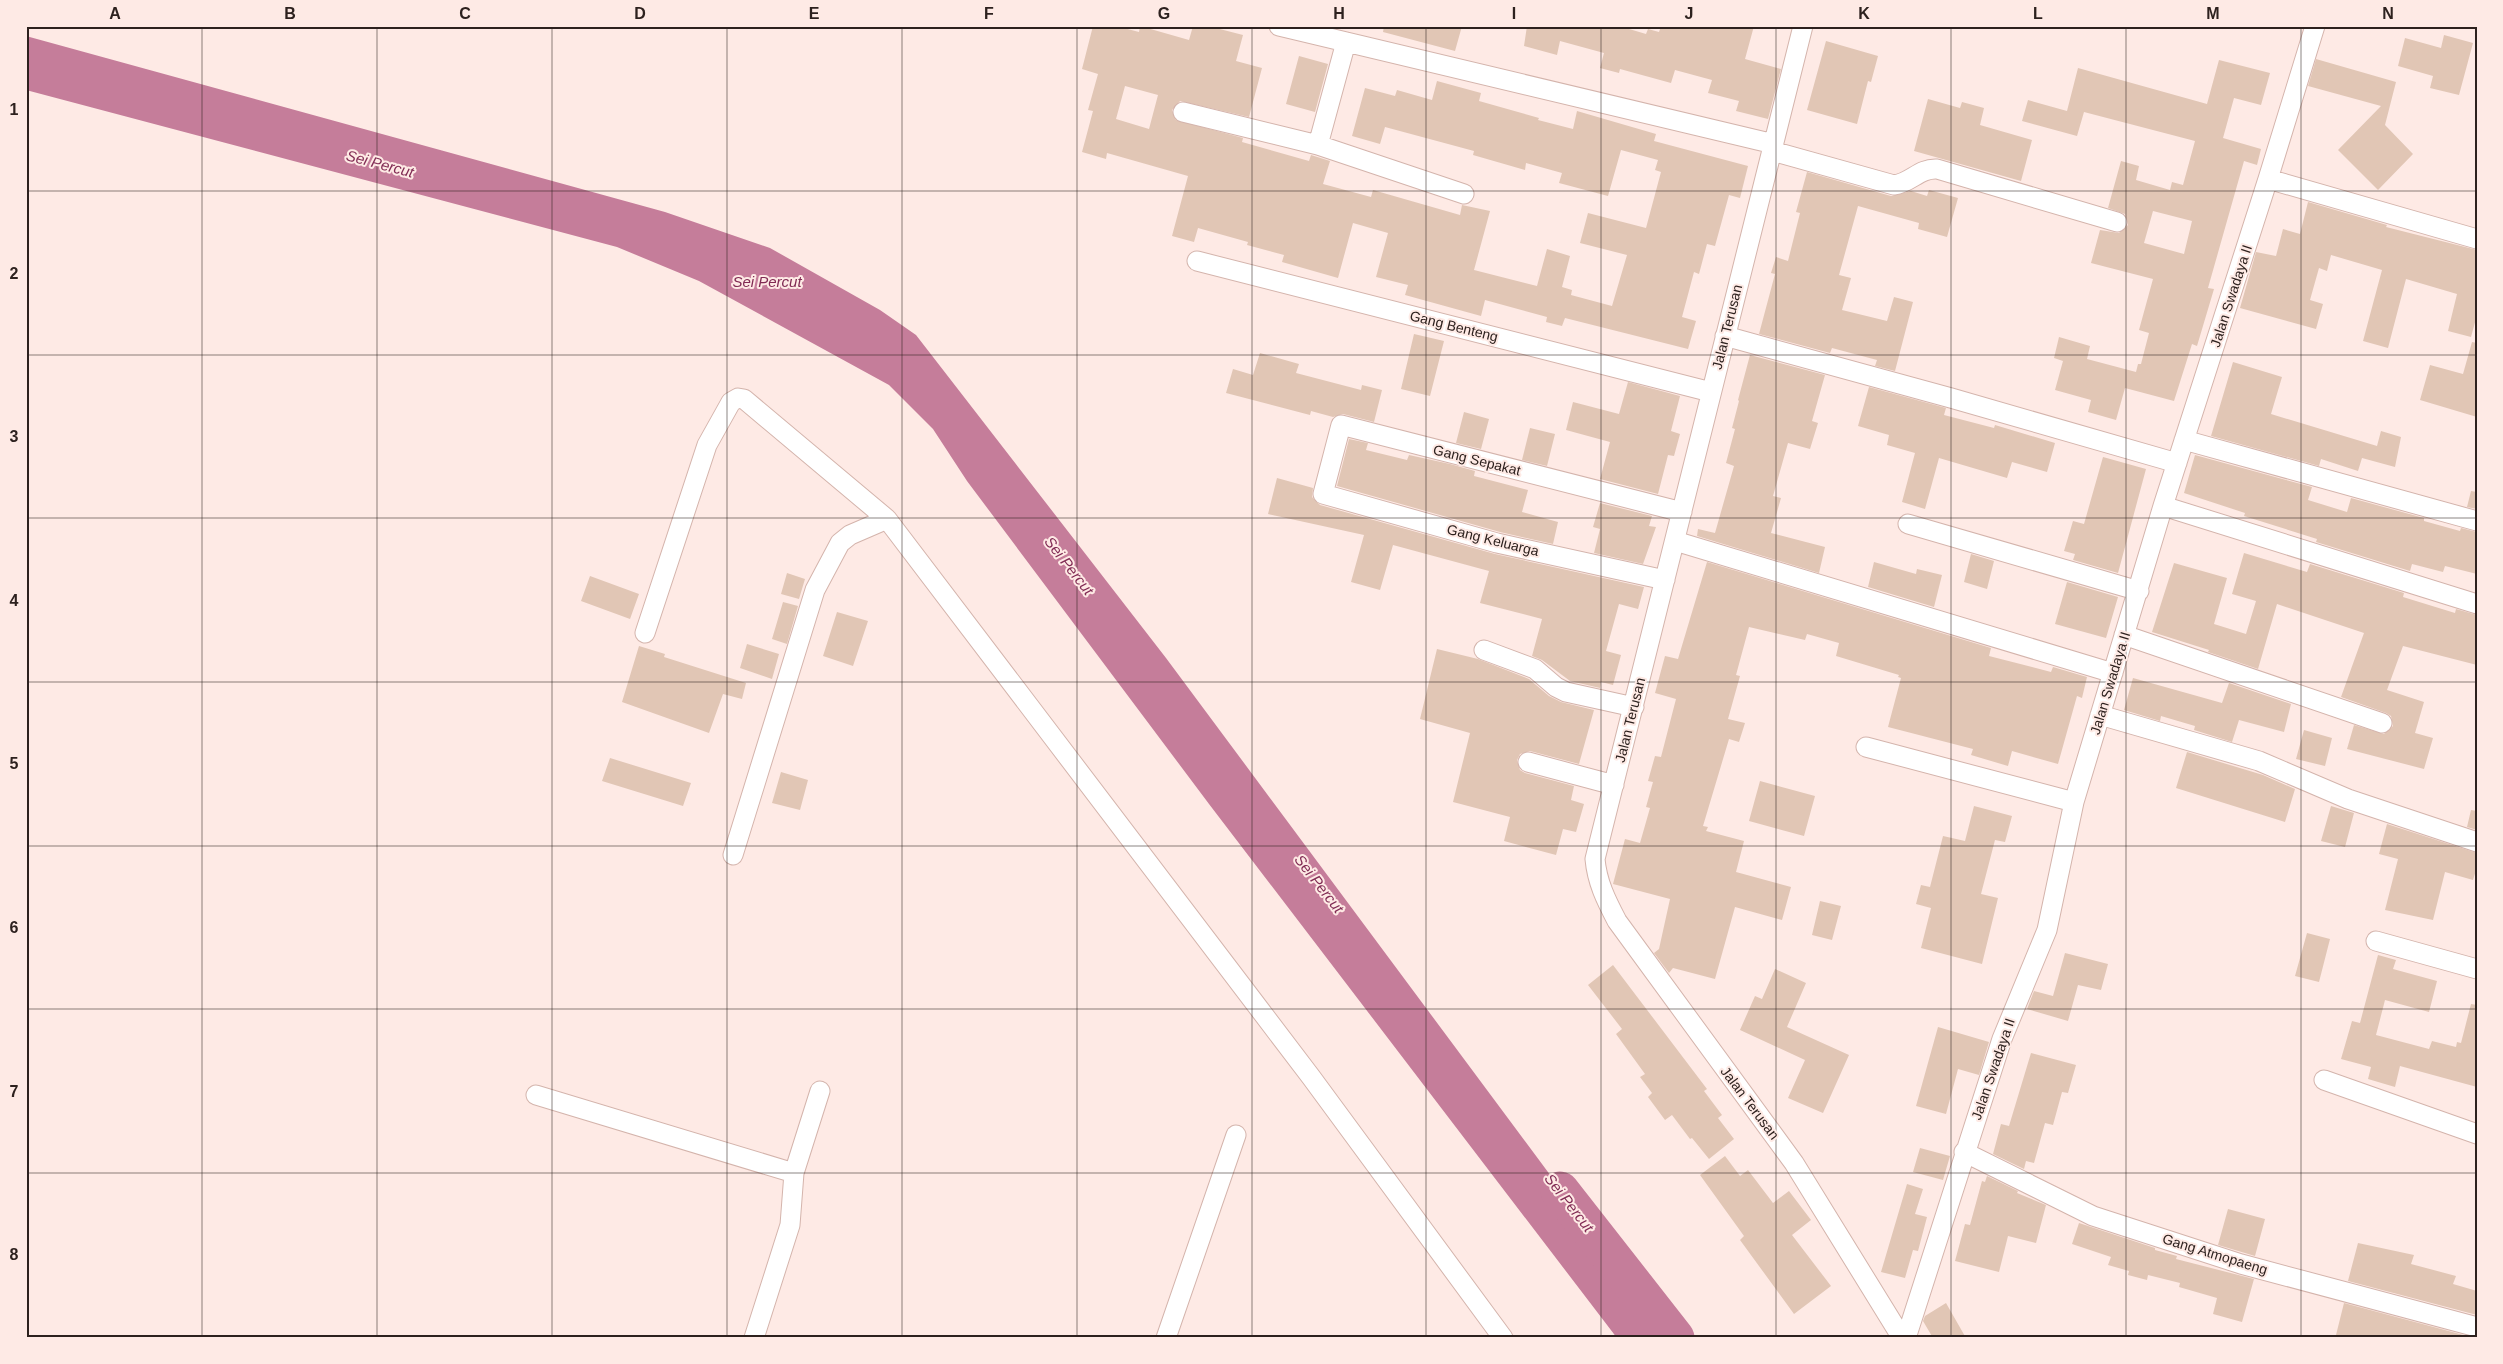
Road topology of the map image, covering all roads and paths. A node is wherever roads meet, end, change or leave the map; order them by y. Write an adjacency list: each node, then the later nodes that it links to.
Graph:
1 (1278, 26): 4 (street)
2 (1803, 26): 7 (street, Jalan Terusan)
3 (2314, 26): 8 (street, Jalan Swadaya II)
4 (1346, 42): 6 (street); 7 (street)
5 (1183, 112): 6 (street)
6 (1318, 145): 9 (street)
7 (1773, 147): 10 (street); 13 (street, Jalan Terusan)
8 (2268, 179): 11 (street); 15 (street, Jalan Swadaya II)
9 (1464, 194)
10 (2117, 222)
11 (2477, 238)
12 (1197, 261): 14 (street, Gang Benteng)
13 (1725, 336): 14 (street, Jalan Terusan); 16 (street)
14 (1711, 392): 19 (street, Jalan Terusan)
15 (2184, 440): 16 (street, Jalan Swadaya II); 21 (street)
16 (2177, 463): 18 (street, Jalan Swadaya II)
17 (1323, 494): 19 (street, Gang Sepakat); 24 (street, Gang Keluarga)
18 (2163, 506): 25 (street, Jalan Swadaya II); 26 (street)
19 (1682, 512): 23 (street, Jalan Terusan)
20 (887, 519): 27 (street); 39 (street); 52 (street)
21 (2477, 521)
22 (1908, 524): 25 (street)
23 (1675, 540): 24 (street, Jalan Terusan); 30 (street)
24 (1665, 580): 31 (street, Jalan Terusan)
25 (2139, 591): 28 (street, Jalan Swadaya II)
26 (2477, 604)
27 (645, 632)
28 (2124, 635): 30 (street, Jalan Swadaya II); 33 (street)
29 (1484, 650): 31 (street)
30 (2113, 673): 32 (street, Jalan Swadaya II)
31 (1634, 707): 36 (street, Jalan Terusan)
32 (2100, 715): 37 (street, Jalan Swadaya II); 38 (street)
33 (2382, 722)
34 (1866, 747): 37 (street)
35 (1528, 762): 36 (street)
36 (1614, 785): 53 (street, Jalan Terusan)
37 (2074, 802): 47 (street, Jalan Swadaya II)
38 (2477, 842)
39 (732, 855)
40 (2376, 942): 41 (street)
41 (2477, 969)
42 (2324, 1080): 45 (street)
43 (820, 1092): 48 (street)
44 (536, 1095): 48 (street)
45 (2477, 1134)
46 (1236, 1135): 51 (street)
47 (1964, 1152): 49 (street, Gang Atmopaeng); 54 (street, Jalan Swadaya II)
48 (794, 1173): 50 (street)
49 (2477, 1327)
50 (754, 1338)
51 (1166, 1338)
52 (1503, 1338)
53 (1902, 1338)
54 (1906, 1338)

